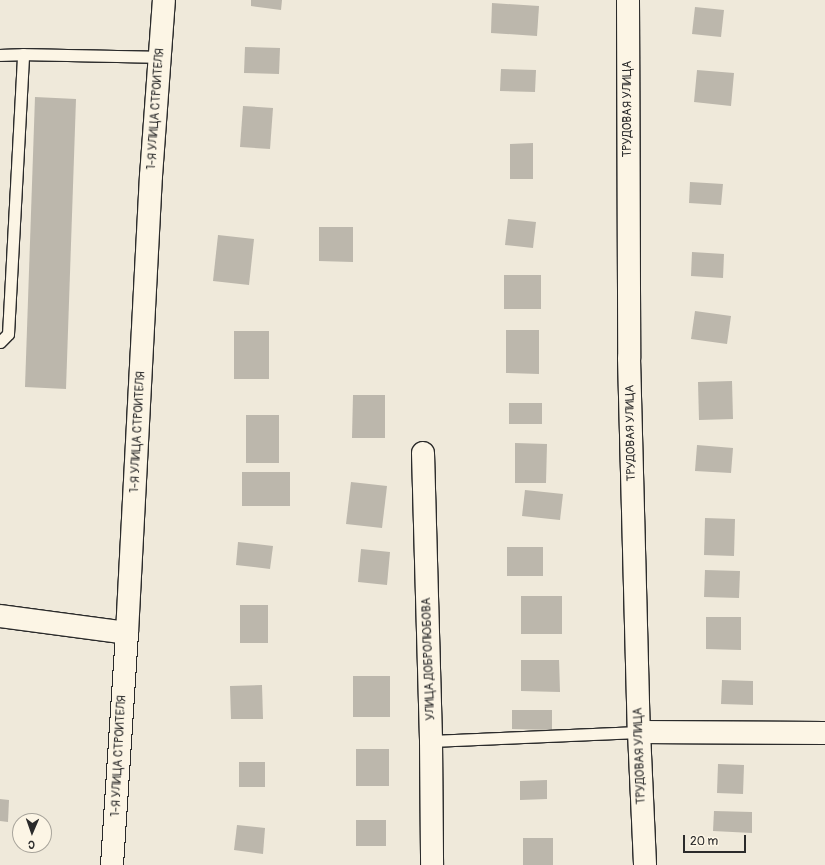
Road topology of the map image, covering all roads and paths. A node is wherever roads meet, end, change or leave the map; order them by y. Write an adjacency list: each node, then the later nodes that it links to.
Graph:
1 (164, 0): 5 (street, 1-Я УЛИЦА СТРОИТЕЛЯ)
2 (628, 0): 10 (street, ТРУДОВАЯ УЛИЦА)
3 (23, 54): 4 (lane); 5 (lane); 6 (lane)
4 (0, 55)
5 (160, 56): 9 (street, 1-Я УЛИЦА СТРОИТЕЛЯ)
6 (0, 342)
7 (423, 453): 12 (street, УЛИЦА ДОБРОЛЮБОВА)
8 (0, 616): 9 (street)
9 (127, 633): 13 (street, 1-Я УЛИЦА СТРОИТЕЛЯ)
10 (639, 732): 11 (street); 12 (lane); 15 (street, ТРУДОВАЯ УЛИЦА)
11 (825, 733)
12 (431, 741): 14 (street, УЛИЦА ДОБРОЛЮБОВА)
13 (112, 865)
14 (432, 865)
15 (645, 865)

